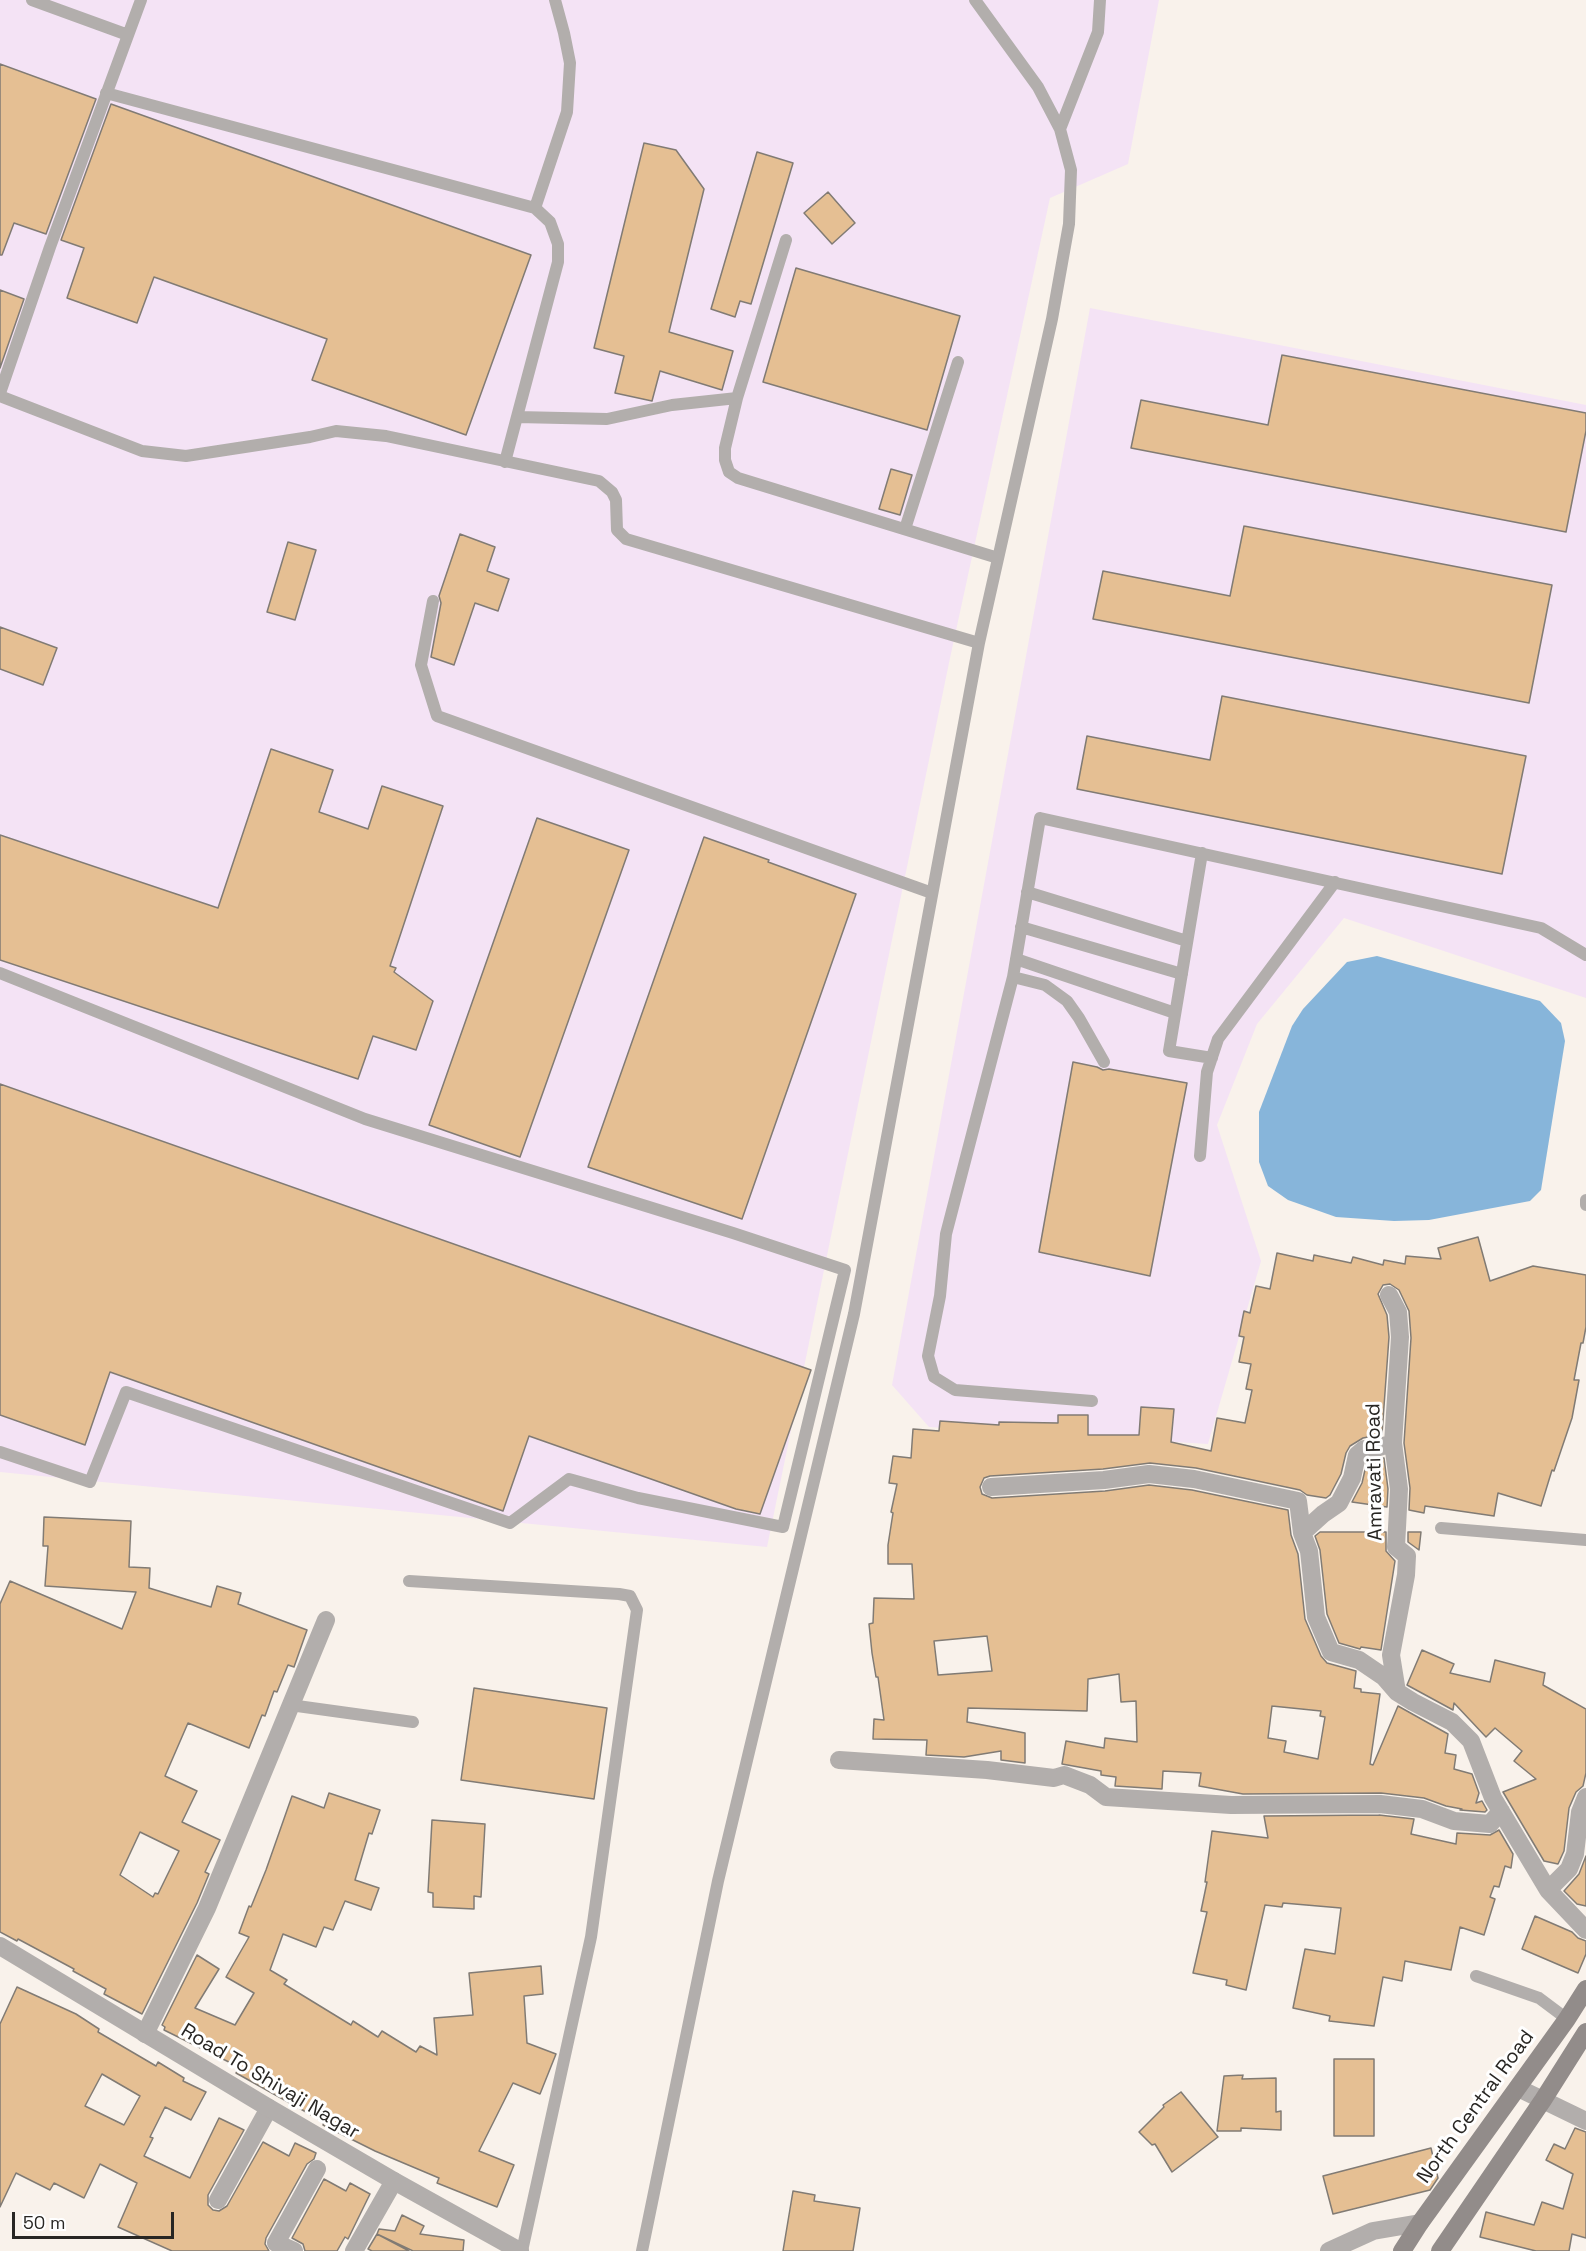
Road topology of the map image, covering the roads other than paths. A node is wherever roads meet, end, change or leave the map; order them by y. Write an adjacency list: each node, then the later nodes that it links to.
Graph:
1 (32, 0): 6 (lane)
2 (141, 0): 6 (lane)
3 (555, 0): 9 (lane)
4 (975, 0): 8 (lane)
5 (1100, 0): 8 (lane)
6 (128, 35): 7 (lane)
7 (106, 93): 9 (lane); 12 (lane)
8 (1060, 129): 17 (lane)
9 (535, 208): 14 (lane)
10 (786, 240): 13 (lane)
11 (958, 362): 16 (lane)
12 (0, 394): 15 (lane)
13 (737, 398): 14 (lane); 16 (lane)
14 (517, 417): 15 (lane)
15 (505, 462): 19 (lane)
16 (905, 529): 17 (lane)
17 (998, 558): 19 (lane)
18 (433, 601): 23 (lane)
19 (979, 643): 23 (lane)
20 (1202, 853): 21 (lane); 22 (lane); 25 (lane)
21 (1335, 882): 26 (lane); 32 (lane)
22 (1027, 892): 24 (lane); 25 (lane)
23 (932, 893): 70 (lane)
24 (1021, 927): 27 (lane); 29 (lane)
25 (1187, 940): 29 (lane)
26 (1586, 955)
27 (1016, 959): 30 (lane); 31 (lane)
28 (0, 972): 38 (lane)
29 (1182, 974): 31 (lane)
30 (1013, 977): 33 (lane); 36 (lane)
31 (1176, 1013): 32 (lane)
32 (1212, 1058): 34 (lane)
33 (1104, 1062)
34 (1200, 1156)
35 (1389, 1295): 37 (street, Amravati Road)
36 (1092, 1401)
37 (1393, 1443): 41 (street); 45 (street, Amravati Road)
38 (0, 1452)
39 (991, 1487): 41 (street)
40 (1441, 1528): 42 (lane)
41 (1302, 1533): 45 (street)
42 (1586, 1540)
43 (409, 1581): 69 (lane)
44 (326, 1620): 46 (street)
45 (1397, 1692): 50 (street)
46 (290, 1705): 47 (lane); 58 (street)
47 (413, 1722)
48 (839, 1760): 50 (street)
49 (1586, 1797): 51 (street)
50 (1501, 1811): 51 (street)
51 (1548, 1890): 52 (street)
52 (1586, 1930)
53 (0, 1946): 58 (street, Road To Shivaji Nagar)
54 (1476, 1976): 56 (lane)
55 (1586, 1989): 56 (main road, North Central Road)
56 (1568, 2019): 59 (main road, North Central Road)
57 (1586, 2032): 60 (main road)
58 (145, 2034): 61 (street, Road To Shivaji Nagar)
59 (1518, 2088): 60 (street); 66 (main road, North Central Road)
60 (1543, 2100): 62 (street); 73 (main road)
61 (268, 2108): 64 (street, Road To Shivaji Nagar); 65 (street)
62 (1586, 2121)
63 (317, 2169): 67 (street)
64 (394, 2181): 68 (street); 69 (street, Road To Shivaji Nagar)
65 (218, 2200)
66 (1419, 2223): 71 (street); 72 (main road, North Central Road)
67 (294, 2251)
68 (354, 2251)
69 (521, 2251)
70 (642, 2251)
71 (1329, 2251)
72 (1402, 2251)
73 (1440, 2251)

